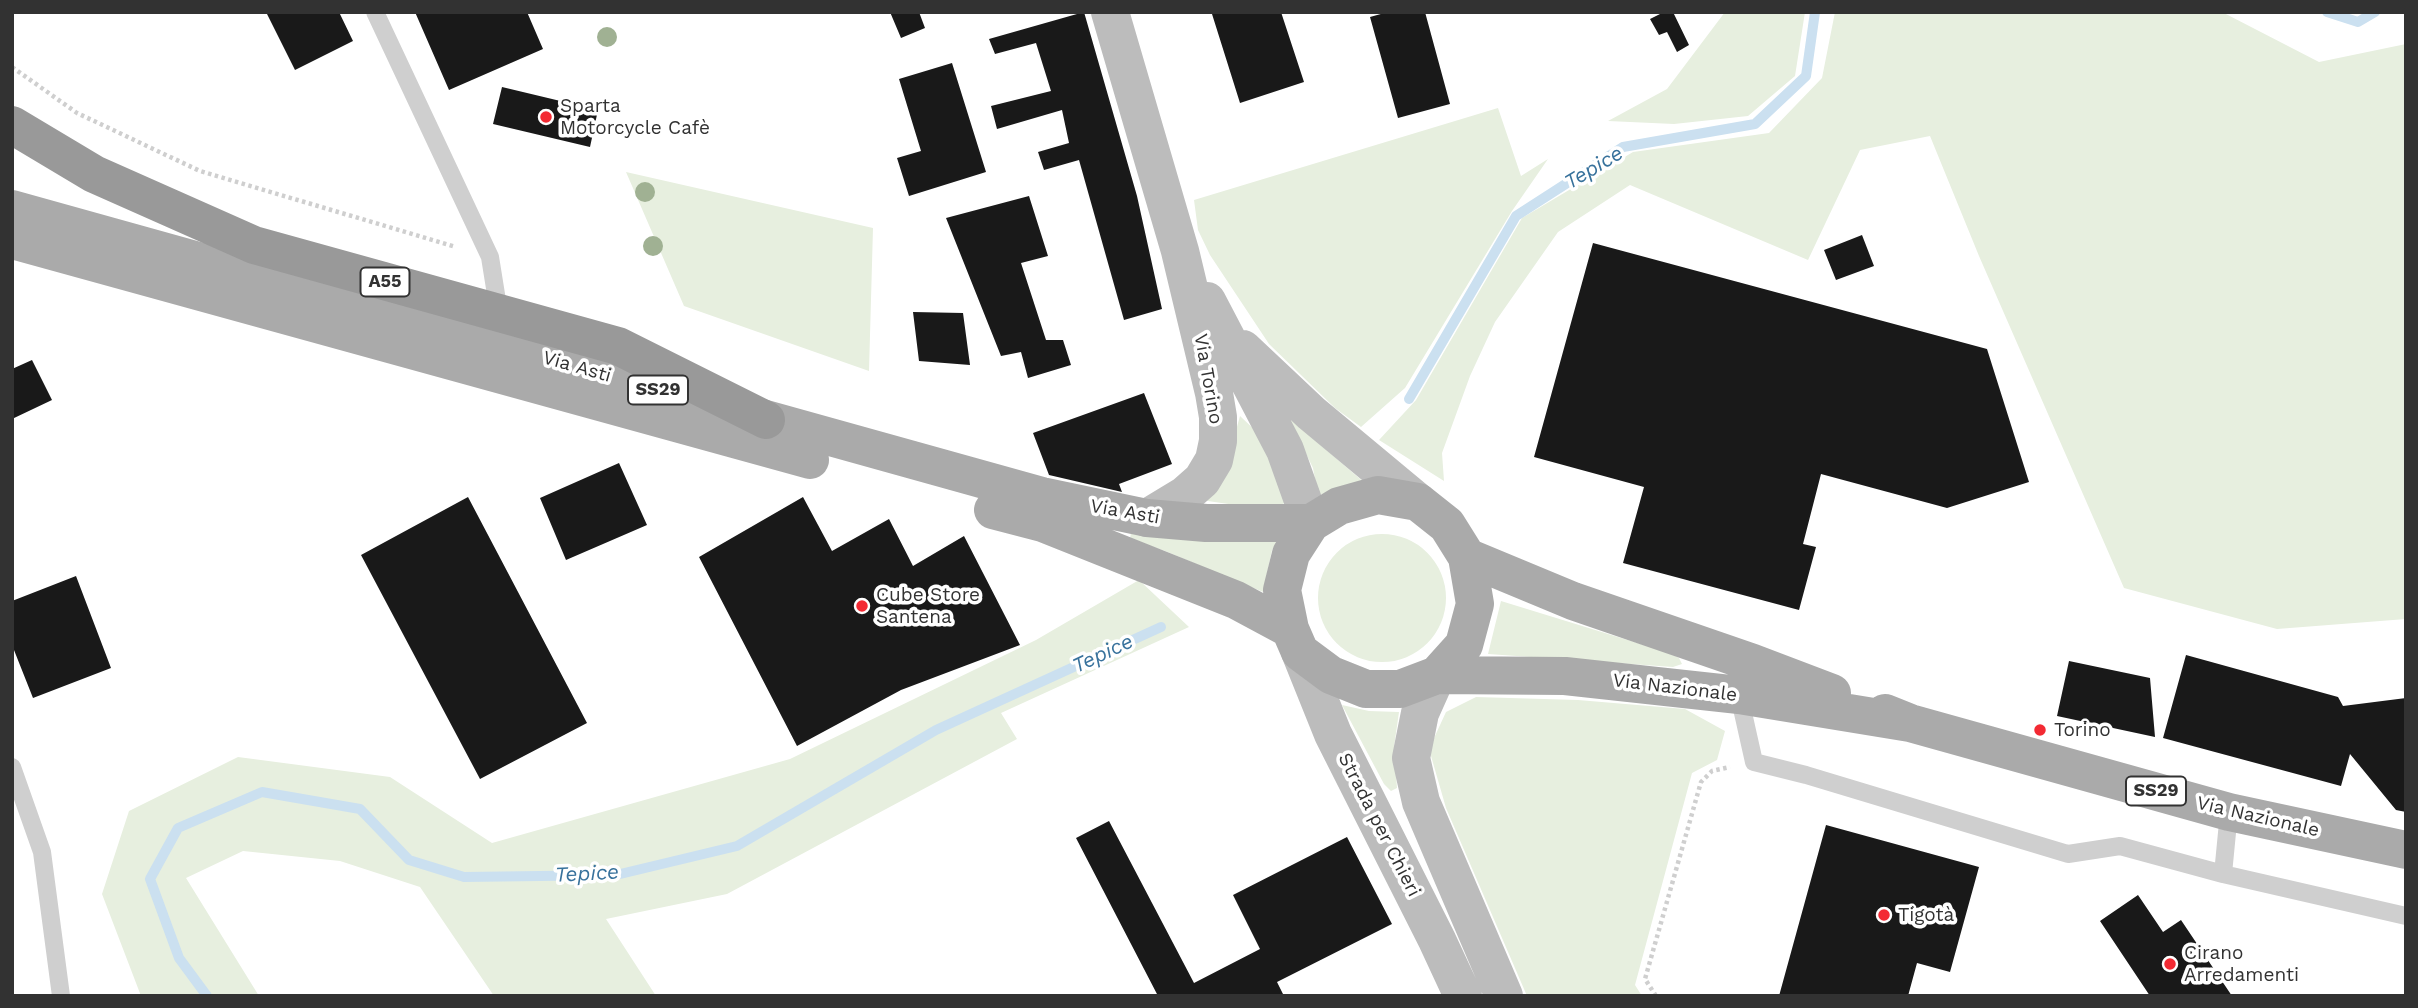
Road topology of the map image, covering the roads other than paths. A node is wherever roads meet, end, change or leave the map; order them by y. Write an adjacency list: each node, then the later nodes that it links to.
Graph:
1 (375, 12): 8 (lane)
2 (1110, 12): 6 (street, Via Torino)
3 (12, 125): 8 (highway, A55)
4 (12, 209): 8 (main road)
5 (12, 240): 14 (main road, Via Asti / SS29)
6 (1180, 251): 7 (street, Via Torino); 11 (street, Via Torino)
7 (1222, 328): 10 (street, Via Torino); 12 (street, Via Torino)
8 (499, 329): 9 (highway, A55)
9 (766, 420): 11 (main road, Via Asti)
10 (1418, 502): 12 (main road, Via Nazionale); 13 (main road, Via Nazionale)
11 (1147, 518): 12 (main road, Via Asti)
12 (1311, 523): 14 (main road, Via Nazionale)
13 (1467, 557): 15 (main road, Via Nazionale); 17 (main road, Via Nazionale / SS29)
14 (1295, 640): 15 (main road, Via Nazionale); 24 (street, Strada per Chieri)
15 (1437, 675): 16 (main road, Via Nazionale / SS29); 25 (street)
16 (1739, 695): 17 (main road, Via Nazionale / SS29); 21 (lane)
17 (1910, 723): 19 (main road, Via Nazionale / SS29)
18 (12, 767): 23 (lane)
19 (2229, 812): 20 (main road, Via Nazionale / SS29); 21 (lane)
20 (2406, 850)
21 (2223, 874): 22 (lane)
22 (2406, 916)
23 (61, 996)
24 (1463, 996)
25 (1504, 996)

